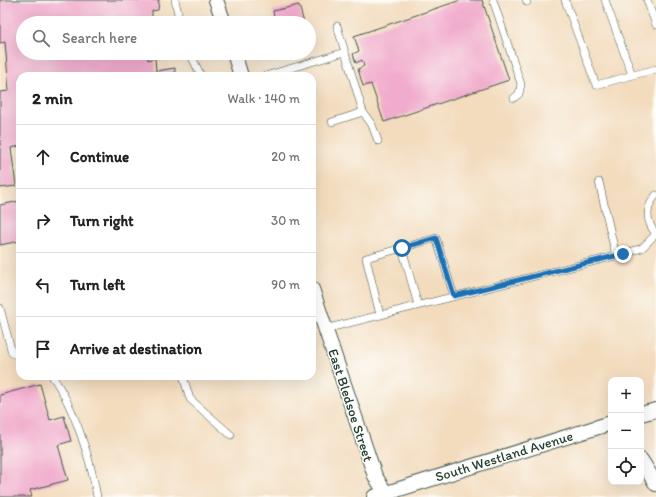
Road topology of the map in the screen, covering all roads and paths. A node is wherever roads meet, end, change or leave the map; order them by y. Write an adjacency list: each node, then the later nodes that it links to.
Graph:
1 (175, 0): 7 (lane)
2 (216, 0): 8 (street)
3 (493, 0): 19 (lane)
4 (565, 0): 18 (lane)
5 (605, 0): 18 (lane)
6 (647, 0): 9 (lane)
7 (178, 16)
8 (222, 16)
9 (656, 25)
10 (337, 26): 11 (lane)
11 (345, 52): 17 (lane); 20 (lane)
12 (193, 60): 15 (lane)
13 (236, 60): 16 (street)
14 (656, 69): 18 (lane)
15 (199, 72)
16 (240, 72)
17 (278, 72)
18 (632, 75)
19 (514, 98)
20 (363, 112): 21 (lane); 22 (lane)
21 (332, 122)
22 (378, 141)
23 (599, 182): 27 (lane)
24 (656, 195): 25 (lane)
25 (656, 234): 27 (lane)
26 (402, 248): 28 (lane); 30 (lane); 32 (lane)
27 (616, 256): 28 (lane)
28 (454, 296): 30 (lane)
29 (316, 304): 33 (street, East Bledsoe Street)
30 (418, 305): 32 (lane)
31 (0, 308): 34 (lane)
32 (380, 315): 33 (lane)
33 (320, 321): 43 (street, East Bledsoe Street)
34 (16, 355)
35 (55, 380): 44 (lane)
36 (184, 380): 40 (lane)
37 (656, 410): 38 (street)
38 (644, 413)
39 (608, 424): 43 (street, South Westland Avenue)
40 (231, 435)
41 (644, 465): 42 (street)
42 (656, 484)
43 (382, 496)
44 (97, 497)

